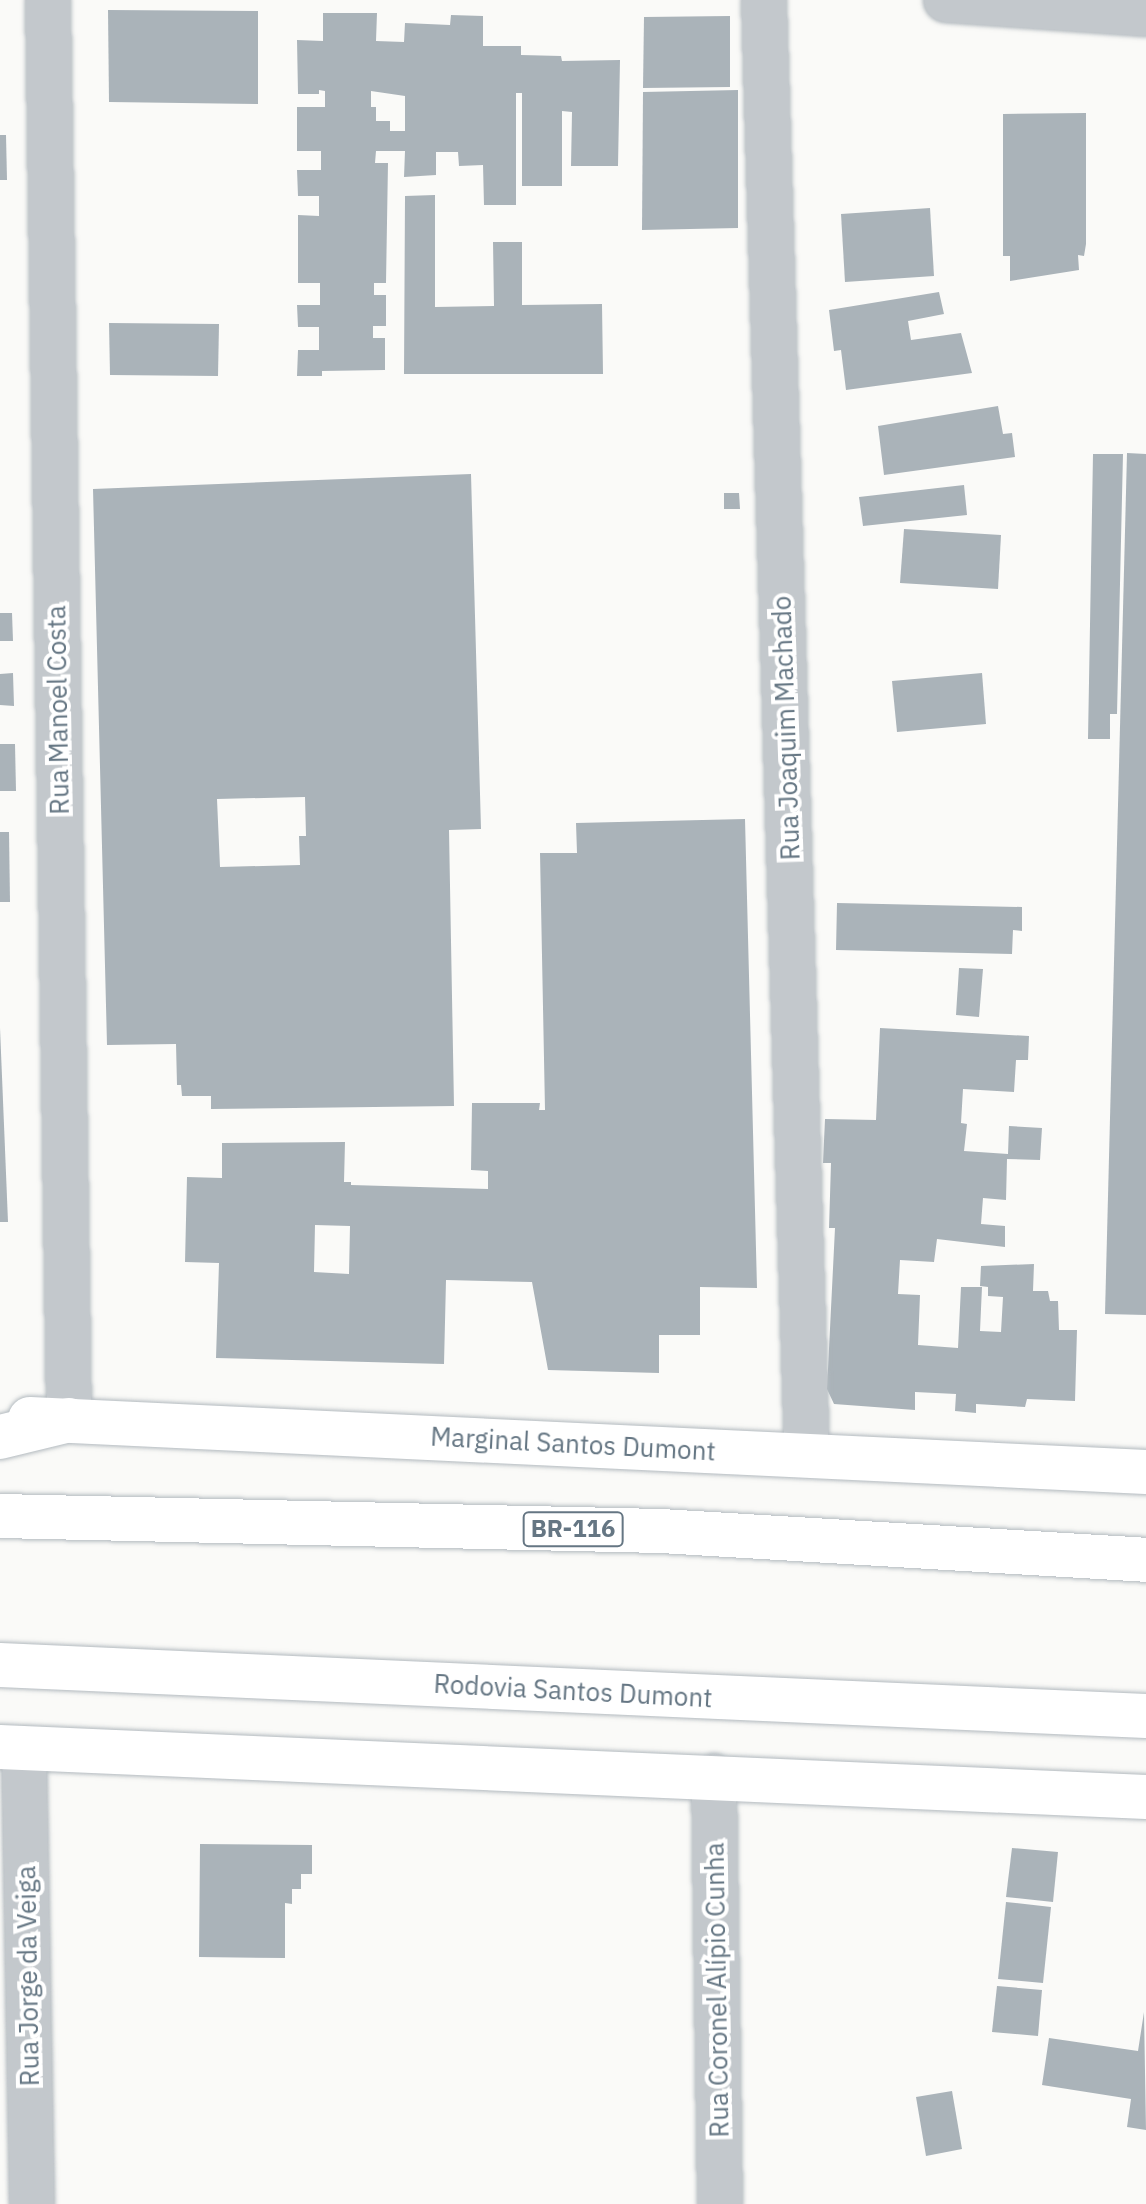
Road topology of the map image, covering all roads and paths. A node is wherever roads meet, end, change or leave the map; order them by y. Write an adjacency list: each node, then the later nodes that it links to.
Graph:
1 (48, 0): 6 (street, Rua Manoel Costa)
2 (764, 0): 8 (street, Rua Joaquim Machado)
3 (946, 0): 4 (street)
4 (1146, 14)
5 (0, 1419): 6 (main road, Marginal Santos Dumont)
6 (69, 1420): 7 (main road); 8 (main road, Marginal Santos Dumont)
7 (0, 1437)
8 (807, 1455): 9 (main road, Marginal Santos Dumont)
9 (1146, 1472)
10 (0, 1516): 11 (main road, BR-116)
11 (1146, 1560)
12 (0, 1665): 13 (main road, Rodovia Santos Dumont)
13 (1146, 1716)
14 (12, 1748): 15 (main road); 17 (street, Rua Jorge da Veiga)
15 (714, 1776): 16 (main road); 18 (street, Rua Coronel Alípio Cunha)
16 (1146, 1797)
17 (32, 2204)
18 (720, 2204)

